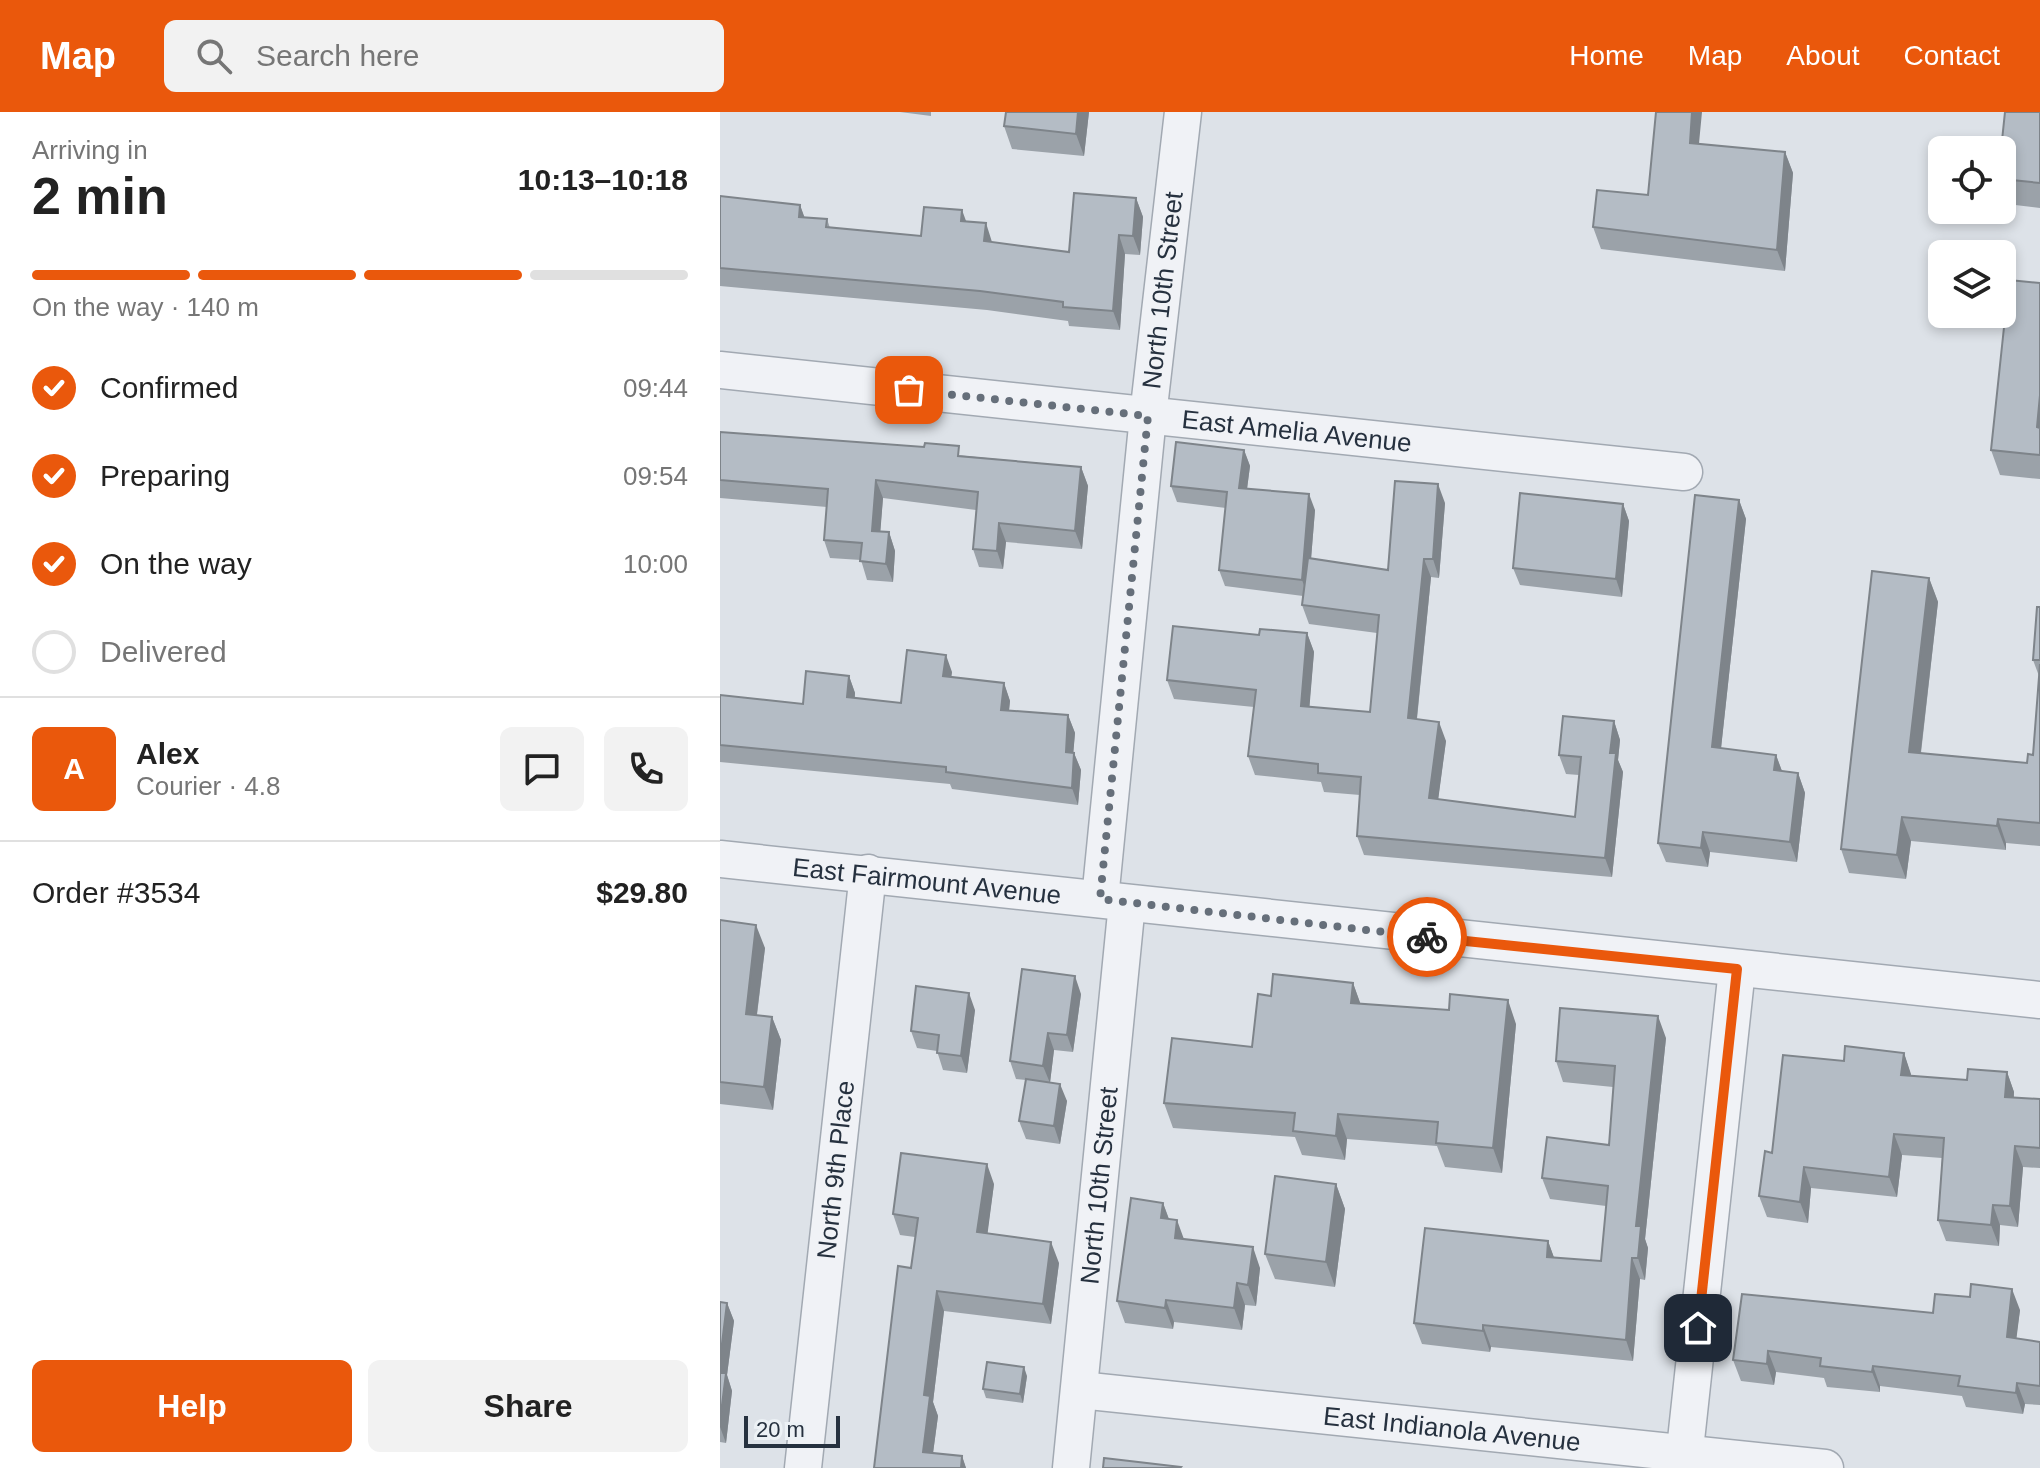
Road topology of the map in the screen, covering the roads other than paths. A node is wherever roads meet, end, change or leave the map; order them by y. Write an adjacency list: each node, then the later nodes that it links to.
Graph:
1 (1183, 112): 3 (street, North 10th Street)
2 (720, 370): 3 (street, East Amelia Avenue)
3 (1148, 416): 4 (street, East Amelia Avenue); 7 (street, North 10th Street)
4 (1684, 472)
5 (720, 859): 6 (street, East Fairmount Avenue)
6 (868, 873): 7 (street, East Fairmount Avenue); 12 (street, North 9th Place)
7 (1114, 901): 8 (street, East Fairmount Avenue); 10 (street, North 10th Street)
8 (1737, 969): 9 (street, East Fairmount Avenue); 11 (street)
9 (2040, 1000)
10 (1080, 1390): 11 (street, East Indianola Avenue); 13 (street, North 10th Street)
11 (1684, 1461): 14 (street, East Indianola Avenue)
12 (803, 1468)
13 (1071, 1468)
14 (1825, 1468)

